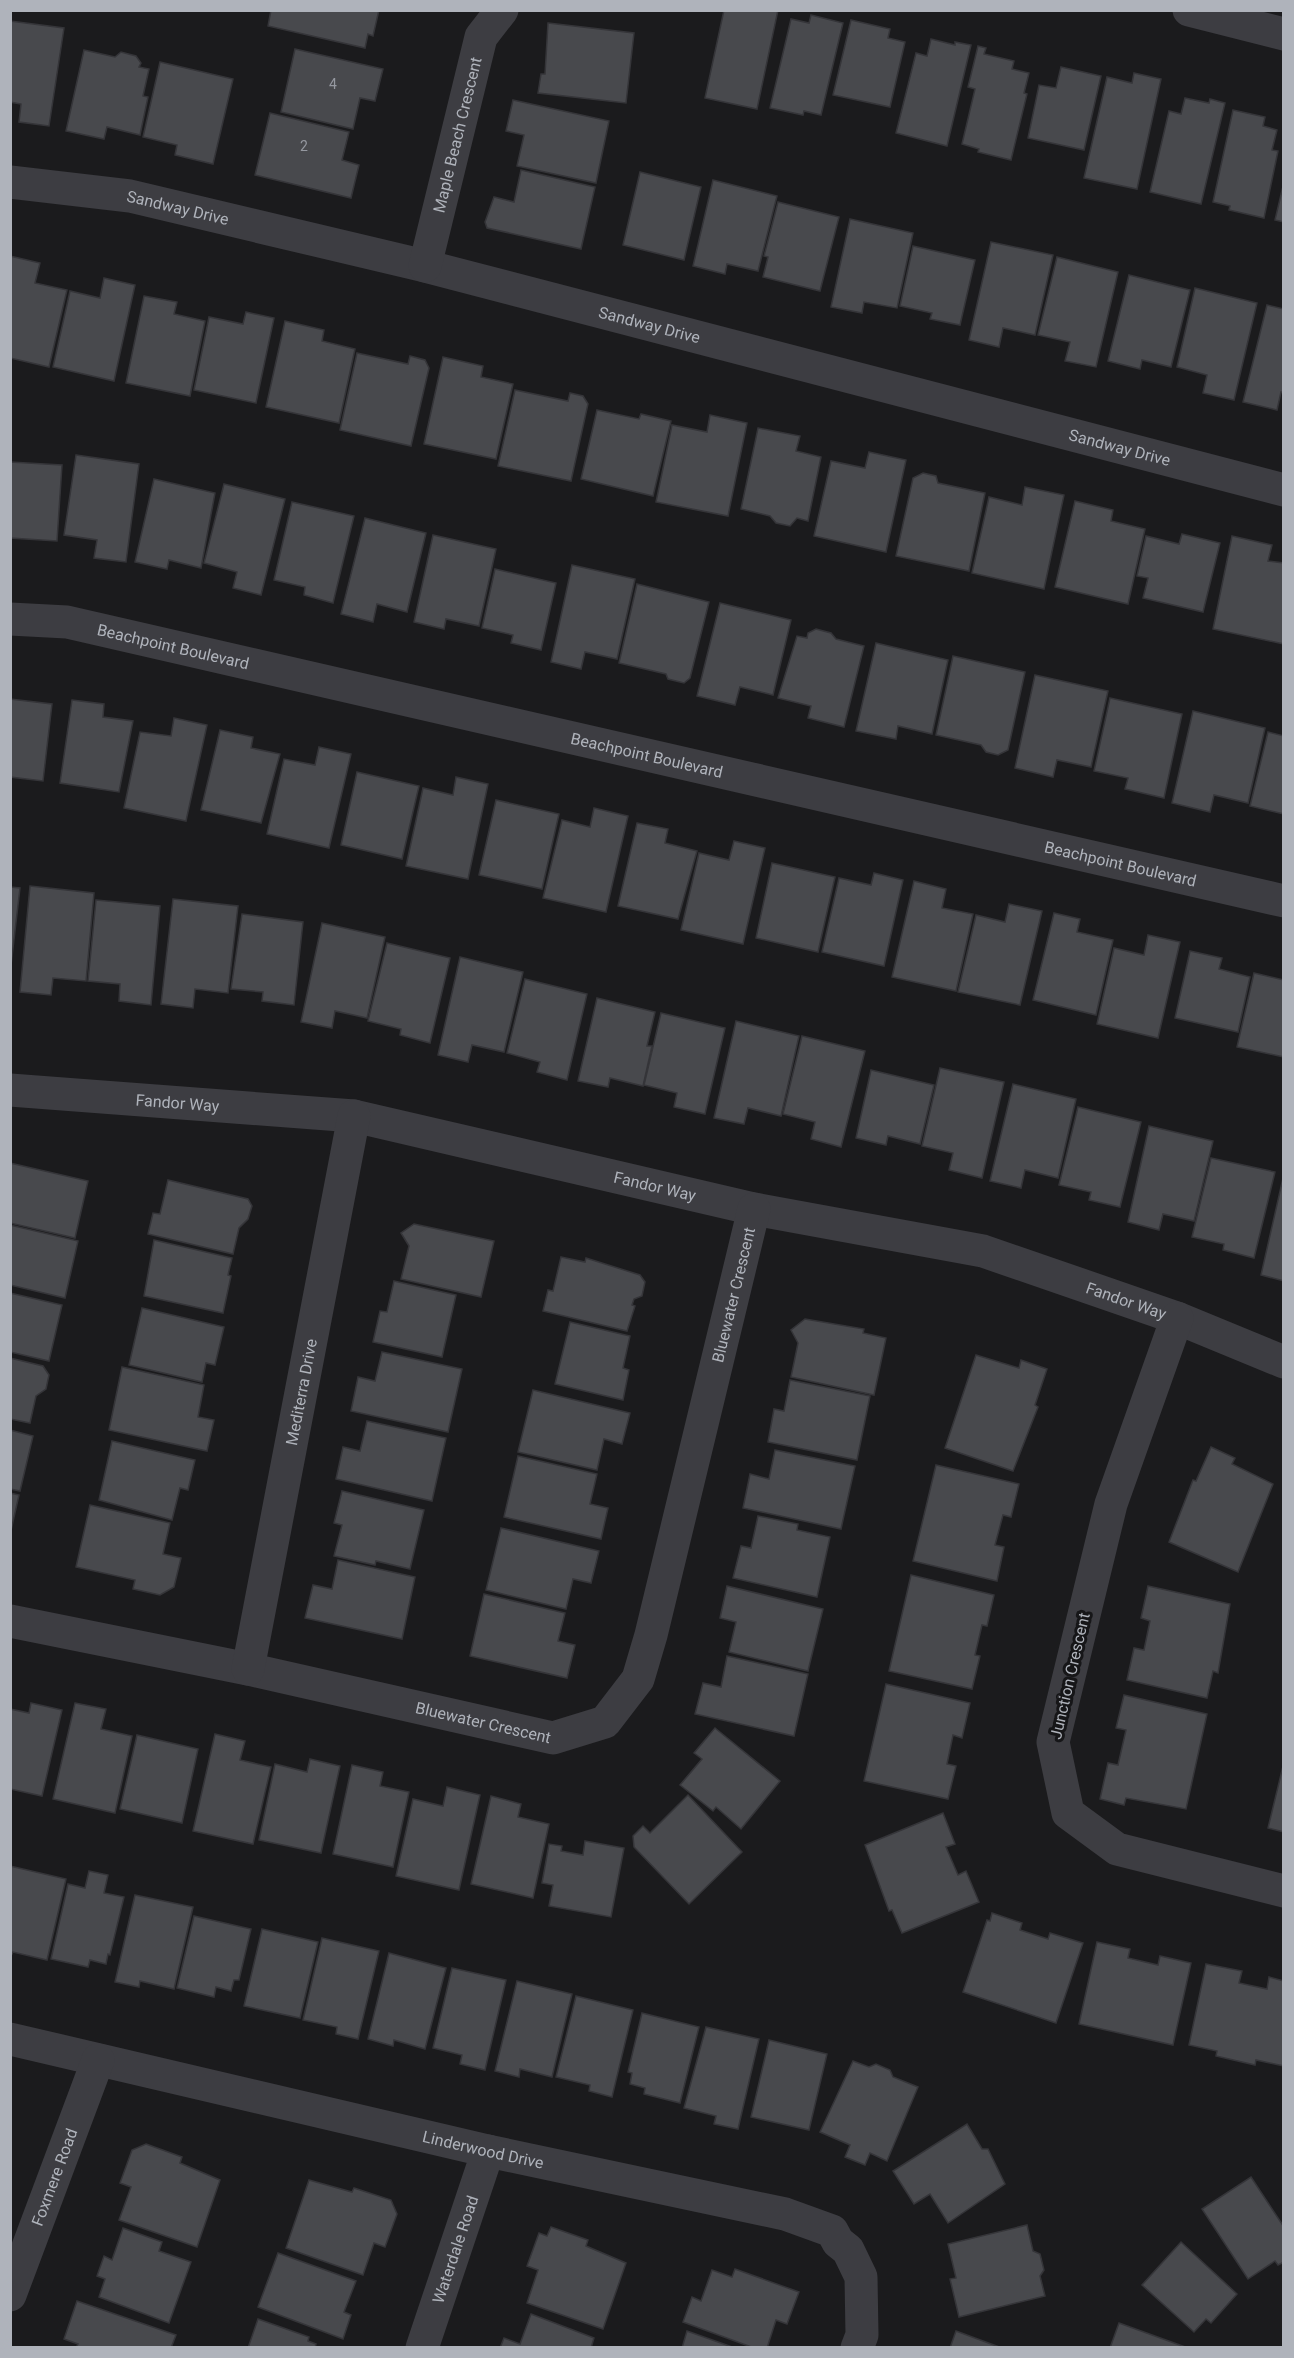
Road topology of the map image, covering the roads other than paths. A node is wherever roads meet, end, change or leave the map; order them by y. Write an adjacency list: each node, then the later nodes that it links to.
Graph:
1 (502, 10): 5 (street, Maple Beach Crescent)
2 (1189, 10): 3 (street)
3 (1284, 34)
4 (10, 182): 5 (street, Sandway Drive)
5 (425, 266): 6 (street, Sandway Drive)
6 (1284, 490)
7 (10, 619): 8 (street, Beachpoint Boulevard)
8 (1284, 901)
9 (10, 1090): 10 (street, Fandor Way)
10 (354, 1116): 11 (street, Fandor Way); 15 (street, Mediterra Drive)
11 (754, 1209): 12 (street, Fandor Way); 15 (street, Bluewater Crescent)
12 (1177, 1318): 13 (street, Fandor Way); 16 (street, Junction Crescent)
13 (1284, 1362)
14 (10, 1621): 15 (street, Bluewater Crescent)
15 (248, 1669)
16 (1284, 1891)
17 (10, 2039): 18 (street, Linderwood Drive)
18 (98, 2060): 19 (street, Linderwood Drive); 20 (street, Foxmere Road)
19 (488, 2151): 21 (street, Waterdale Road); 22 (street, Linderwood Drive)
20 (10, 2295)
21 (422, 2348)
22 (857, 2348)

